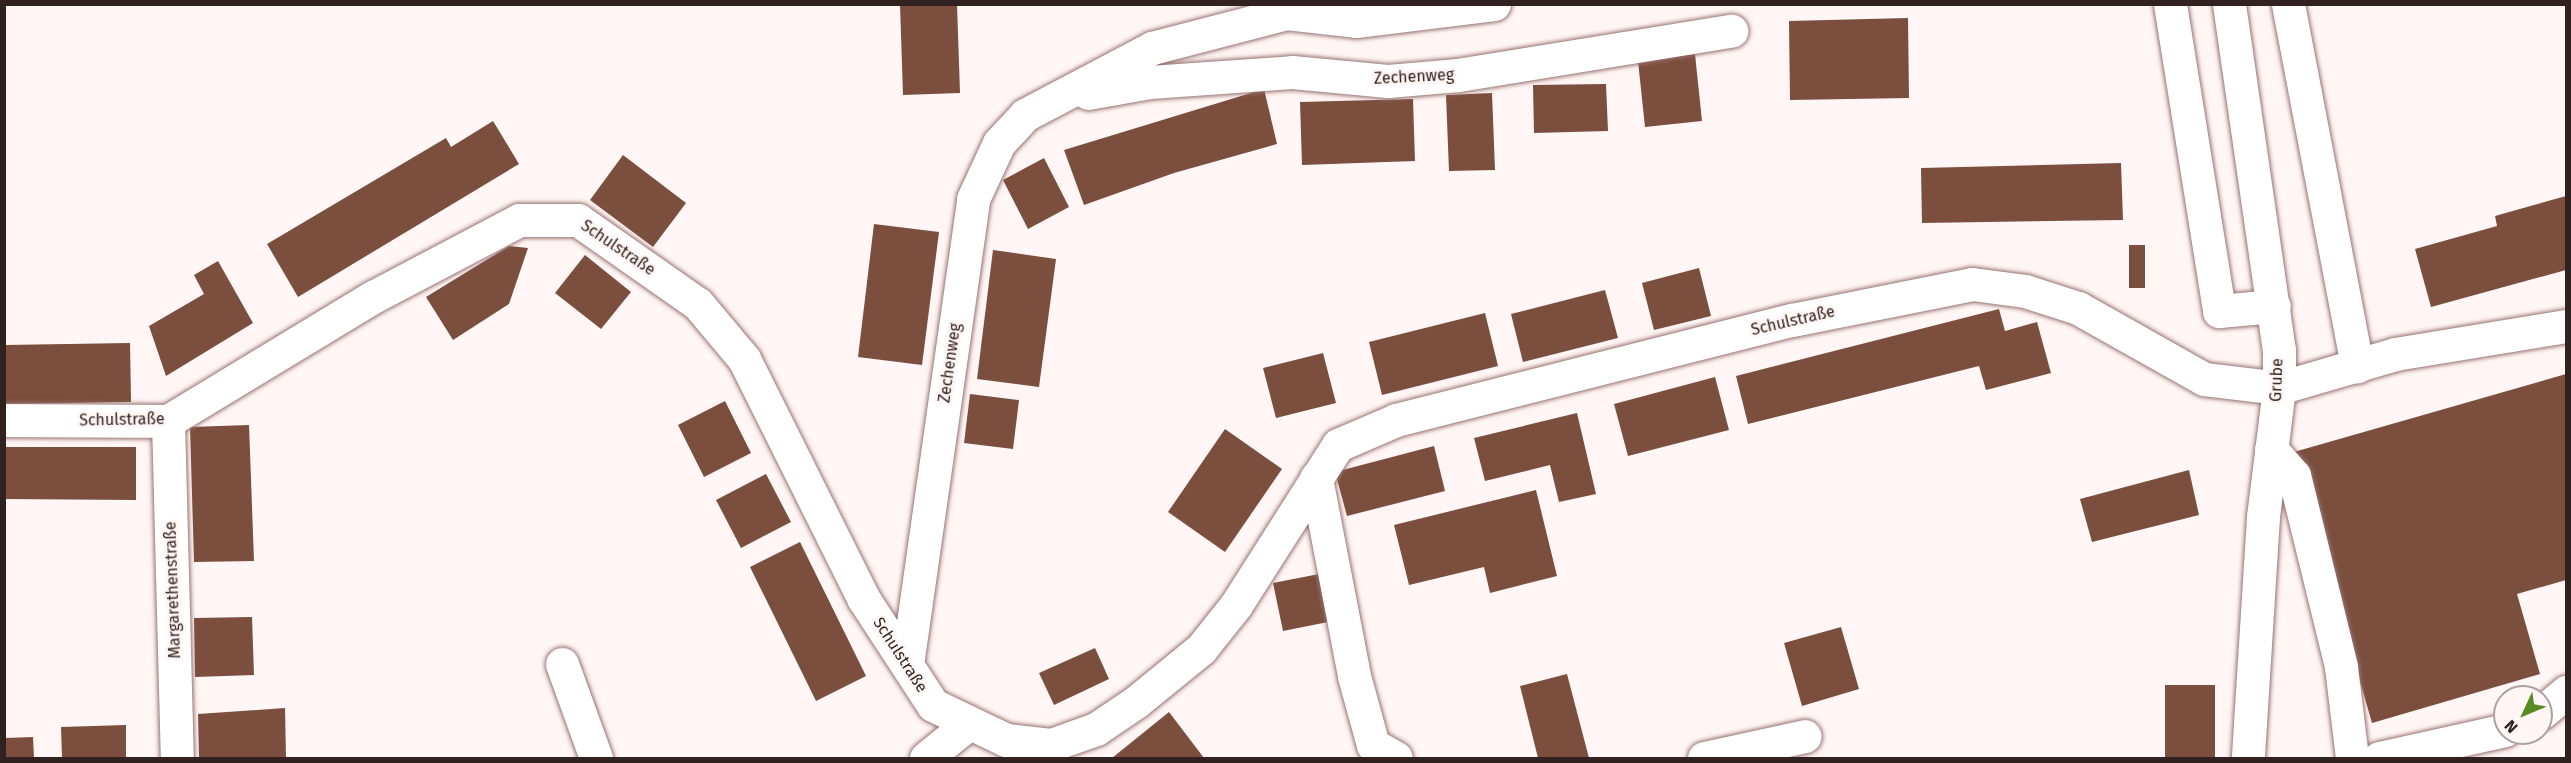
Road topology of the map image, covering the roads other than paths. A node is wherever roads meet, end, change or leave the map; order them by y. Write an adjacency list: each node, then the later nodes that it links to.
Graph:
1 (1494, 4): 5 (street, Zechenweg)
2 (2170, 4): 8 (street)
3 (2229, 4): 8 (street, Grube)
4 (2288, 4): 10 (street)
5 (1286, 9): 7 (street, Zechenweg)
6 (1731, 31): 7 (street, Zechenweg)
7 (1060, 98): 17 (street, Zechenweg)
8 (2274, 306): 11 (street, Grube)
9 (2566, 326): 10 (street)
10 (2357, 366): 11 (street)
11 (2279, 388): 14 (street, Grube); 15 (street, Schulstraße)
12 (4, 420): 13 (street, Schulstraße)
13 (168, 421): 17 (street, Schulstraße); 23 (street, Margarethenstraße)
14 (2271, 449): 28 (street, Grube); 29 (street)
15 (1316, 478): 20 (street, Schulstraße); 26 (street)
16 (562, 664): 24 (street)
17 (907, 665): 20 (street, Schulstraße)
18 (2566, 692): 19 (street)
19 (2553, 703)
20 (968, 724): 25 (street)
21 (2493, 733): 30 (street)
22 (1805, 736): 27 (street)
23 (177, 759)
24 (596, 759)
25 (926, 759)
26 (1396, 759)
27 (1704, 759)
28 (2248, 759)
29 (2352, 759)
30 (2379, 759)

